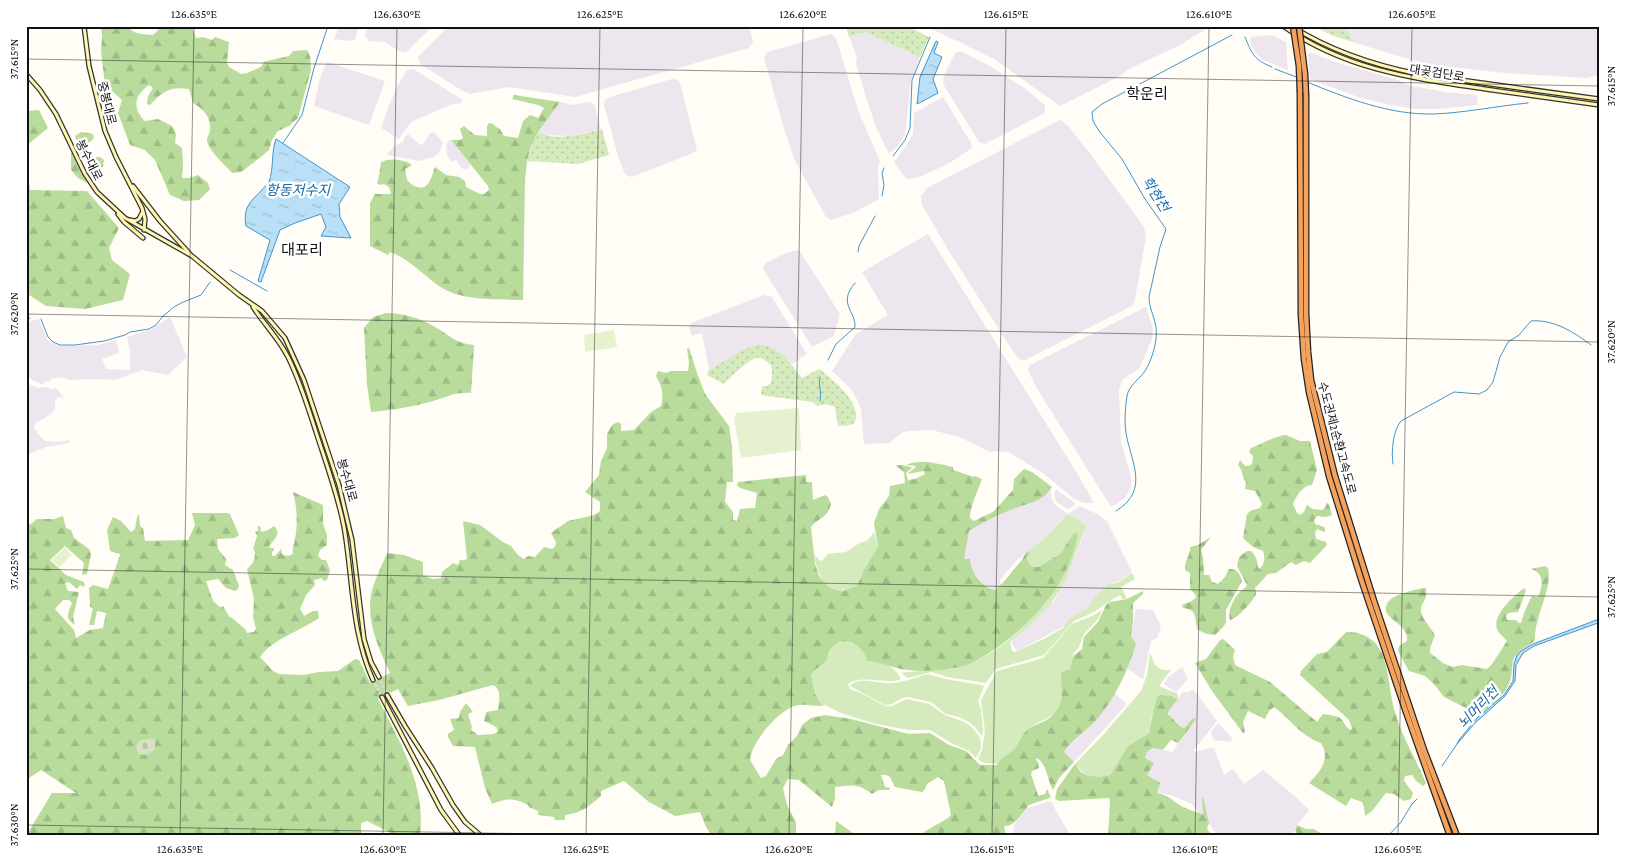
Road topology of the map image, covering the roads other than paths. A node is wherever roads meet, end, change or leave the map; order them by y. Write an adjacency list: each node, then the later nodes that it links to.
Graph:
1 (84, 26): 8 (main road, 중봉대로)
2 (1283, 26): 7 (main road, 대곶검단로)
3 (1293, 26): 6 (main road, 대곶검단로); 23 (highway, 수도권제2순환고속도로, bridge)
4 (1299, 26): 24 (highway, 수도권제2순환고속도로, bridge)
5 (26, 74): 10 (main road, 봉수대로)
6 (1599, 99)
7 (1599, 105)
8 (127, 180): 9 (main road); 11 (main road)
9 (139, 194): 13 (main road); 15 (main road)
10 (113, 208): 12 (main road, 봉수대로); 14 (main road)
11 (142, 208): 12 (main road); 13 (main road)
12 (125, 218): 13 (main road, 봉수대로)
13 (145, 230): 15 (main road, 봉수대로)
14 (143, 238)
15 (192, 256): 16 (main road, 봉수대로)
16 (253, 306): 17 (main road, 봉수대로); 18 (main road, 봉수대로)
17 (378, 677)
18 (373, 680)
19 (387, 695): 22 (main road)
20 (382, 697): 21 (main road)
21 (459, 835)
22 (478, 835)
23 (1450, 836)
24 (1457, 836)

